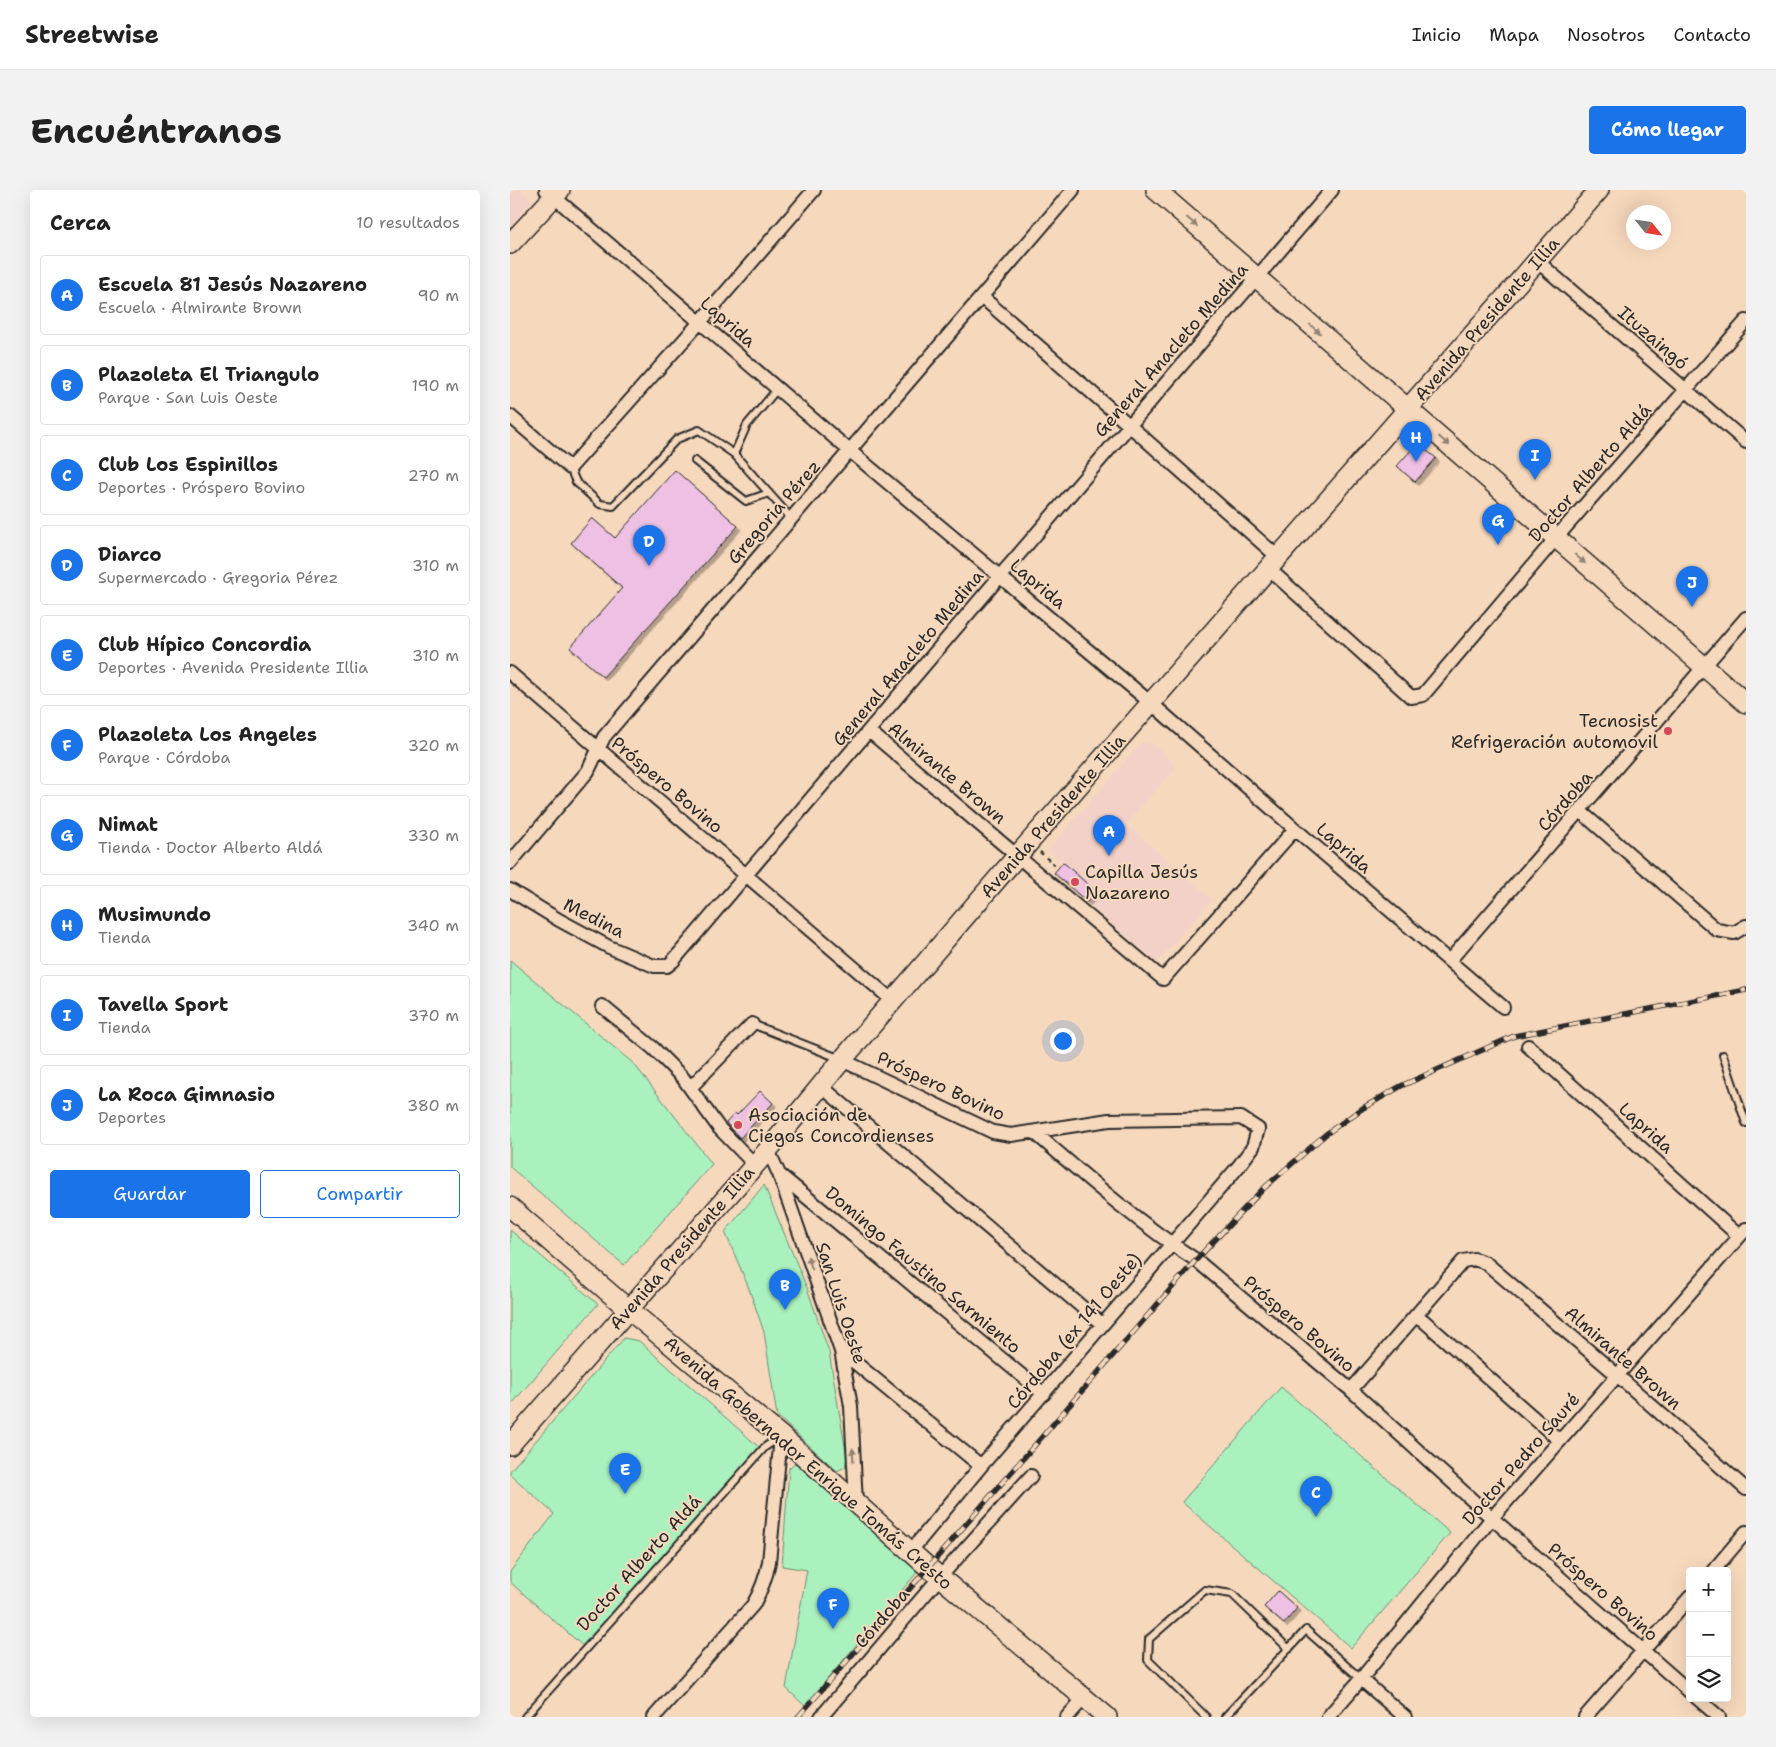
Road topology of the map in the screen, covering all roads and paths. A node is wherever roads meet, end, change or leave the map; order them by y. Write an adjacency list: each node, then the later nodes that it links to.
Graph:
1 (814, 190): 11 (street)
2 (1073, 190): 10 (street, Gregoria Pérez)
3 (1156, 190): 9 (main road, one-way to 9)
4 (1332, 190): 9 (street, General Anacleto Medina)
5 (1599, 190): 8 (main road, Avenida Presidente Illia)
6 (553, 192): 7 (main road); 11 (street, Laprida)
7 (510, 244)
8 (1537, 261): 14 (street, Ituzaingó); 15 (main road, Avenida Presidente Illia)
9 (1256, 277): 15 (main road, one-way to 15); 17 (street, General Anacleto Medina)
10 (982, 297): 17 (street); 19 (street, Gregoria Pérez)
11 (701, 321): 13 (street, Laprida); 22 (street)
12 (1746, 321): 14 (street, Doctor Alberto Aldá)
13 (778, 388): 19 (street, Laprida); 20 (lane)
14 (1686, 390): 18 (street, Ituzaingó); 25 (street, Doctor Alberto Aldá)
15 (1408, 409): 25 (main road, one-way to 25); 26 (main road, Avenida Presidente Illia)
16 (510, 416): 22 (street)
17 (1130, 424): 26 (street); 27 (street, General Anacleto Medina)
18 (1746, 442)
19 (850, 451): 24 (street, Gregoria Pérez); 27 (street, Laprida)
20 (734, 454): 22 (lane); 23 (lane)
21 (695, 460): 23 (lane)
22 (570, 468)
23 (769, 493): 24 (lane)
24 (792, 519): 34 (street, Gregoria Pérez)
25 (1556, 538): 26 (street, Doctor Alberto Aldá); 29 (main road, one-way to 29)
26 (1274, 563): 31 (main road, Avenida Presidente Illia)
27 (1001, 575): 31 (street, Laprida); 33 (street, General Anacleto Medina)
28 (1746, 618): 29 (street, Córdoba)
29 (1704, 667): 32 (main road); 35 (street, Córdoba)
30 (510, 673): 34 (street, Próspero Bovino)
31 (1151, 703): 36 (street, Laprida); 37 (main road, Avenida Presidente Illia)
32 (1746, 703)
33 (869, 731): 37 (street, Almirante Brown); 40 (street, General Anacleto Medina)
34 (598, 749): 38 (street, Gregoria Pérez); 40 (street, Próspero Bovino)
35 (1580, 812): 42 (street); 43 (street, Córdoba)
36 (1295, 829): 37 (street, Almirante Brown); 43 (street, Laprida)
37 (1023, 849): 39 (path); 45 (main road, Avenida Presidente Illia)
38 (510, 863)
39 (1058, 868)
40 (747, 875): 44 (street, General Anacleto Medina); 45 (street, Próspero Bovino)
41 (510, 890): 44 (street, Medina)
42 (1746, 926)
43 (1449, 961): 47 (street, Laprida)
44 (667, 966)
45 (893, 1001): 51 (main road, Avenida Presidente Illia)
46 (602, 1006): 53 (street)
47 (1503, 1007)
48 (752, 1024): 51 (lane); 53 (street)
49 (1528, 1046): 60 (street, Laprida)
50 (1723, 1056): 54 (lane)
51 (842, 1060): 52 (main road, Avenida Presidente Illia); 55 (street, Próspero Bovino)
52 (821, 1086): 56 (main road, Avenida Presidente Illia); 64 (street)
53 (690, 1088): 57 (street)
54 (1746, 1123)
55 (1034, 1132): 61 (street, Próspero Bovino); 61 (street, Córdoba (ex 141 Oeste))
56 (768, 1150): 57 (main road, Avenida Presidente Illia); 58 (street, San Luis Oeste)
57 (755, 1164): 62 (main road, Avenida Presidente Illia)
58 (779, 1174): 65 (street, San Luis Oeste, one-way to 58); 68 (street, Domingo Faustino Sarmiento)
59 (510, 1207): 62 (main road, Avenida Gobernador Enrique Tomás Cresto)
60 (1743, 1232): 66 (street, Doctor Pedro Sauré)
61 (1171, 1244): 64 (street, Córdoba (ex 141 Oeste)); 67 (street, Próspero Bovino)
62 (628, 1309): 69 (main road, Avenida Gobernador Enrique Tomás Cresto); 71 (main road, Avenida Presidente Illia)
63 (1417, 1315): 66 (street, Almirante Brown); 67 (street); 70 (street)
64 (1102, 1324): 68 (street, Córdoba (ex 141 Oeste))
65 (841, 1351): 72 (street); 75 (street, San Luis Oeste, one-way to 65)
66 (1617, 1374): 70 (street, Doctor Pedro Sauré); 74 (street, Almirante Brown)
67 (1351, 1390): 76 (street, Próspero Bovino)
68 (1044, 1394): 72 (street, Córdoba (ex 141 Oeste))
69 (781, 1436): 75 (main road, Avenida Gobernador Enrique Tomás Cresto); 88 (lane, Doctor Alberto Aldá); 89 (street)
70 (1559, 1440): 76 (street, Doctor Pedro Sauré)
71 (510, 1445)
72 (981, 1466): 78 (street, Córdoba (ex 141 Oeste))
73 (1031, 1476): 80 (street, Córdoba)
74 (1746, 1489)
75 (856, 1504): 78 (main road, Avenida Gobernador Enrique Tomás Cresto)
76 (1492, 1518): 83 (street, Próspero Bovino); 84 (street, Doctor Pedro Sauré)
77 (1746, 1532): 79 (street)
78 (910, 1552): 80 (main road, Avenida Gobernador Enrique Tomás Cresto)
79 (1716, 1567)
80 (940, 1577): 86 (main road, Avenida Gobernador Enrique Tomás Cresto); 90 (street, Córdoba)
81 (1686, 1602): 83 (street)
82 (1289, 1649): 84 (lane); 93 (lane); 94 (lane)
83 (1643, 1651): 85 (street, Próspero Bovino); 97 (street)
84 (1362, 1679): 95 (street, Doctor Pedro Sauré); 96 (street)
85 (1686, 1689)
86 (1084, 1698): 91 (street); 92 (main road, Avenida Gobernador Enrique Tomás Cresto)
87 (1702, 1702): 98 (street)
88 (525, 1717)
89 (654, 1717)
90 (821, 1717)
91 (1067, 1717)
92 (1106, 1717)
93 (1206, 1717)
94 (1225, 1717)
95 (1328, 1717)
96 (1405, 1717)
97 (1585, 1717)
98 (1719, 1717)

